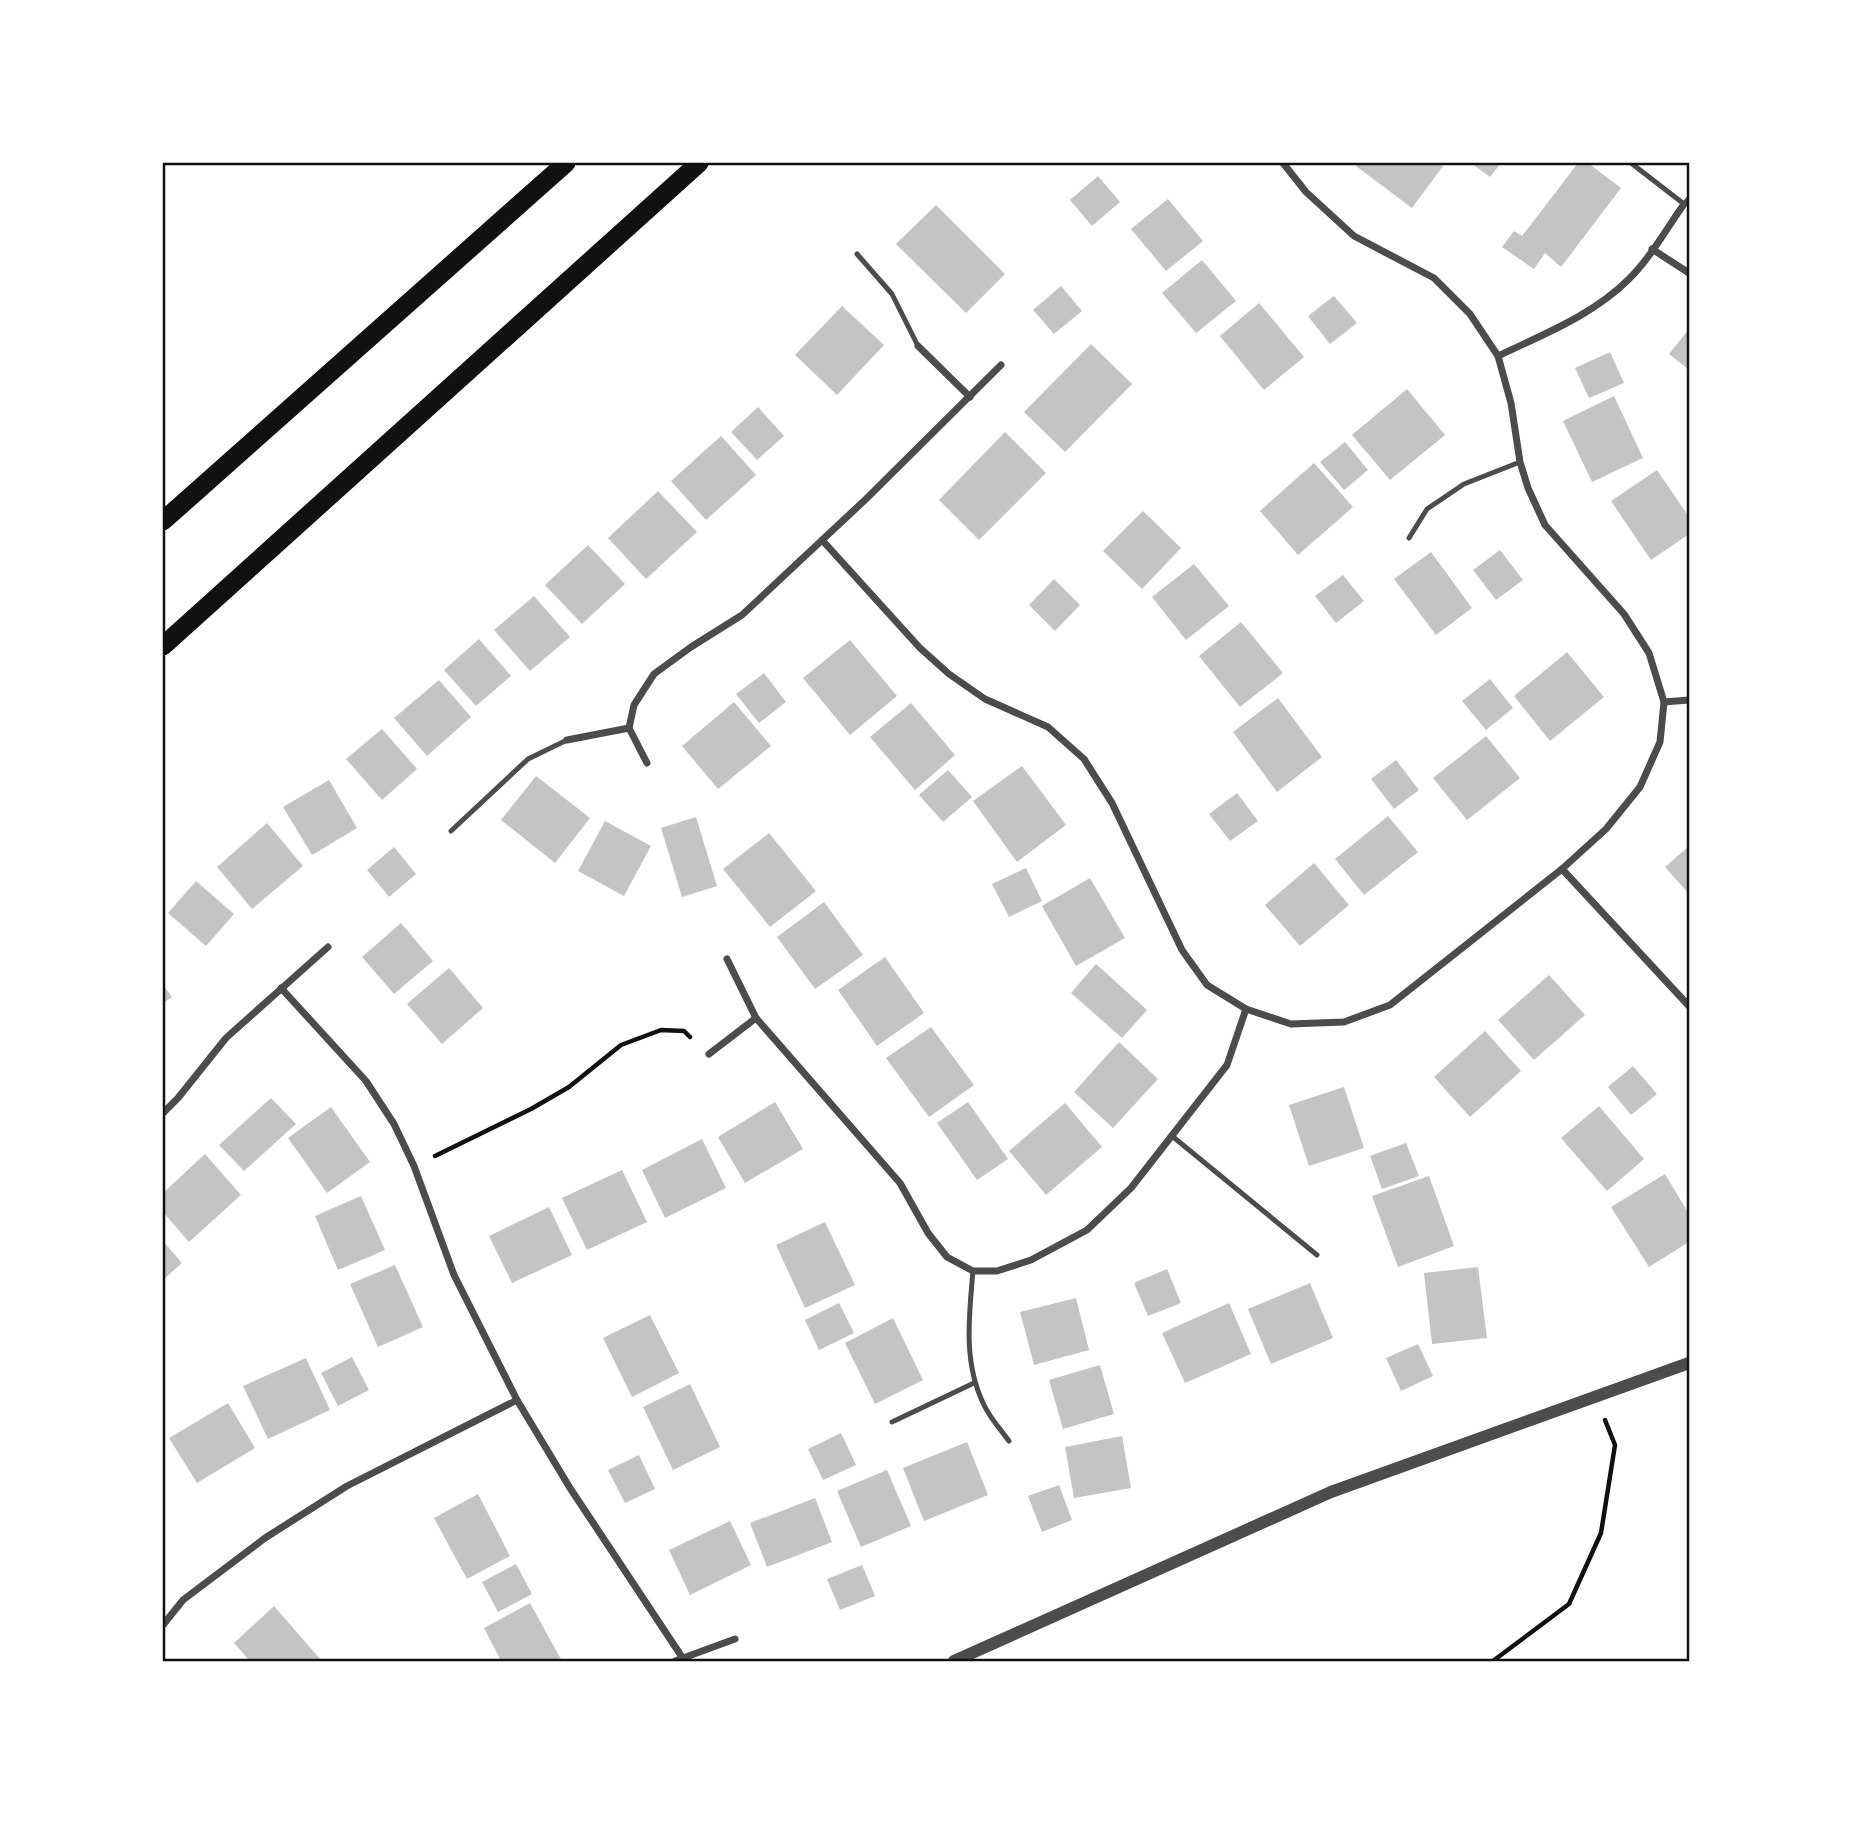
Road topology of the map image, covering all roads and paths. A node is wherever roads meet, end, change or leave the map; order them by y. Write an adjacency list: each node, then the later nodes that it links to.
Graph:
1 (566, 163): 14 (highway)
2 (699, 163): 17 (highway)
3 (1283, 163): 10 (street)
4 (1631, 163): 5 (lane)
5 (1687, 201): 6 (street)
6 (1652, 249): 8 (street); 10 (street)
7 (857, 254): 9 (lane)
8 (1689, 273)
9 (918, 345): 12 (street)
10 (1498, 356): 13 (street)
11 (1001, 365): 12 (street)
12 (970, 397): 16 (street)
13 (1520, 462): 15 (lane); 19 (street)
14 (163, 521)
15 (1409, 538)
16 (822, 540): 20 (street); 29 (street)
17 (163, 646)
18 (1689, 700): 19 (street)
19 (1664, 702): 24 (street)
20 (629, 728): 21 (street); 22 (street)
21 (567, 740): 23 (lane)
22 (647, 763)
23 (451, 831)
24 (1562, 869): 28 (street); 29 (street)
25 (328, 947): 27 (street)
26 (727, 959): 30 (street)
27 (281, 988): 32 (street); 34 (street)
28 (1689, 1006)
29 (1246, 1009): 33 (street)
30 (756, 1018): 31 (street); 36 (street)
31 (709, 1054): 34 (path)
32 (163, 1113)
33 (1172, 1136): 35 (lane); 36 (street)
34 (414, 1166): 40 (street)
35 (1317, 1255)
36 (973, 1271): 38 (lane)
37 (1689, 1363): 39 (street)
38 (974, 1383): 41 (lane); 42 (lane)
39 (1595, 1396): 46 (street); 47 (path)
40 (517, 1400): 43 (street); 45 (street)
41 (892, 1422)
42 (1009, 1441)
43 (163, 1625)
44 (735, 1639): 45 (street)
45 (678, 1659)
46 (954, 1661)
47 (1493, 1661)

